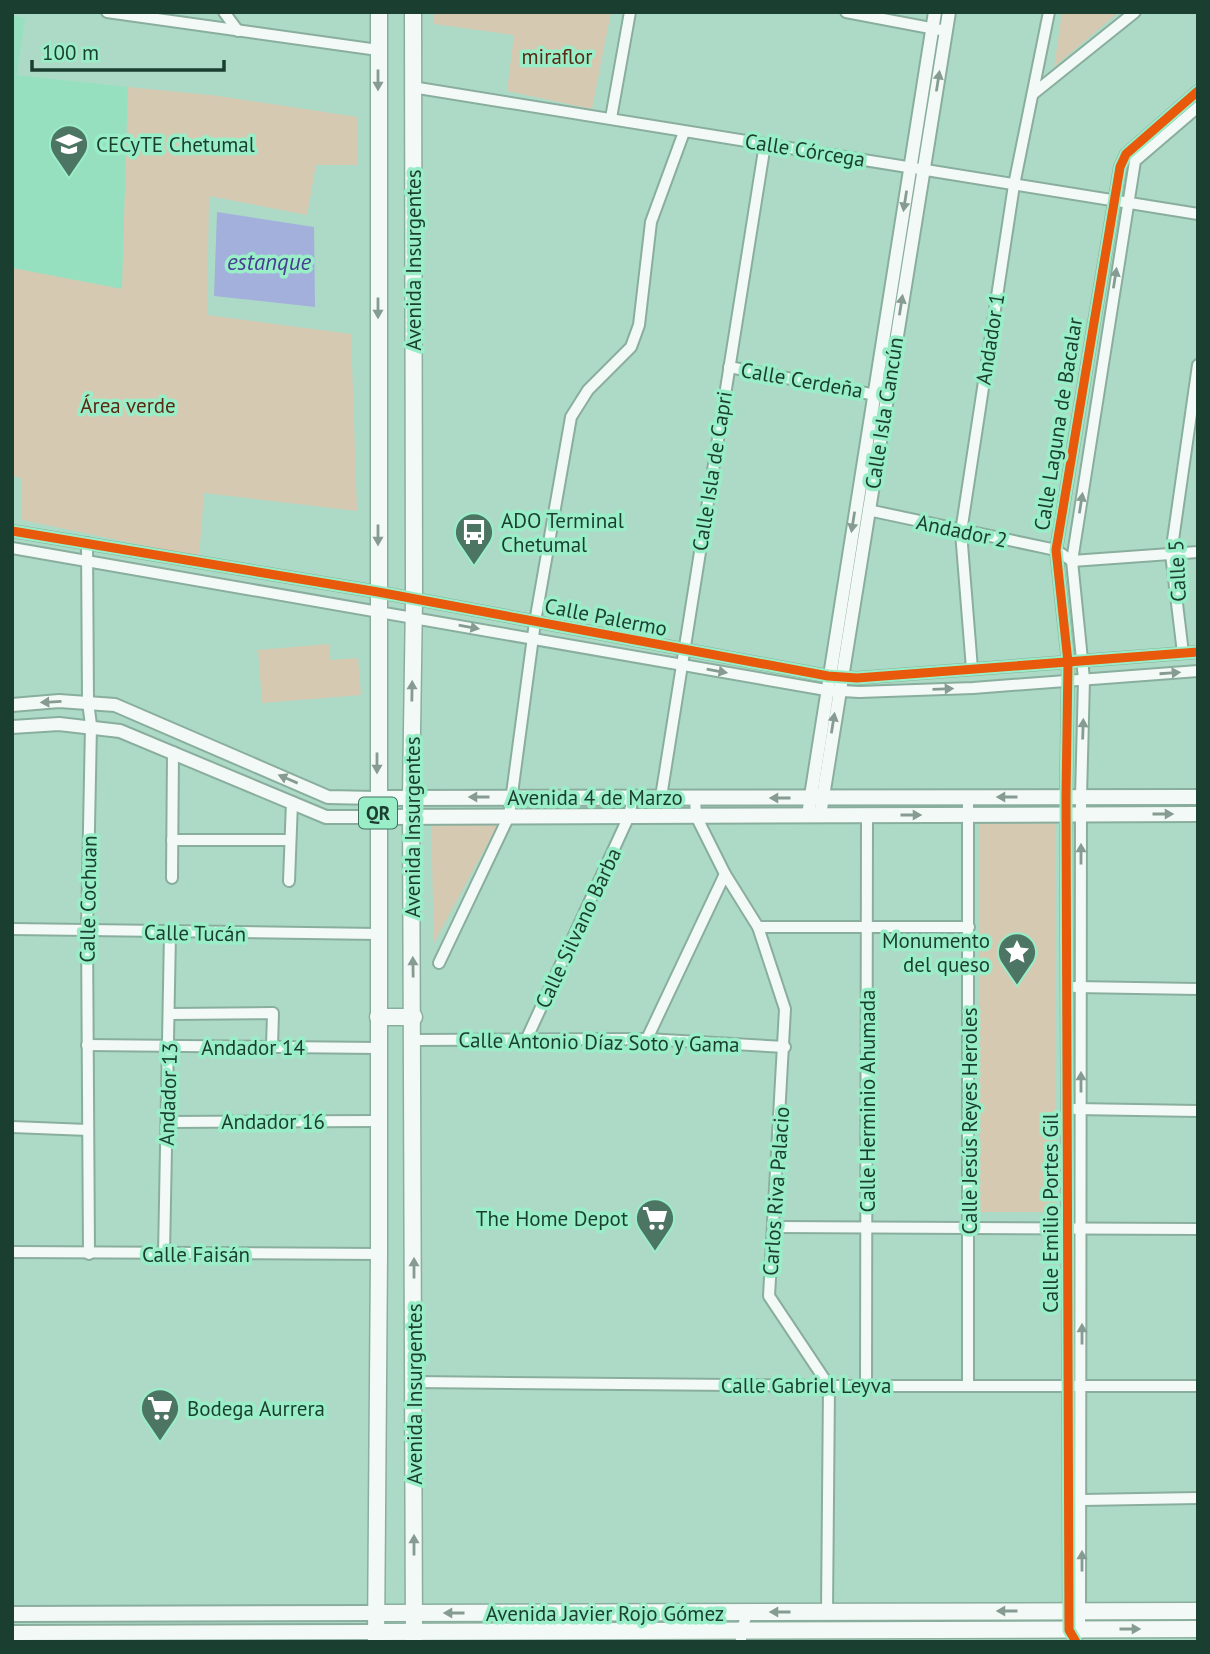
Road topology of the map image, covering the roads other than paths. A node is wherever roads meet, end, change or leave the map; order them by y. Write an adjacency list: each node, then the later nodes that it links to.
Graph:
1 (107, 12): 12 (street)
2 (225, 12): 12 (street)
3 (379, 12): 14 (main road, Avenida Insurgentes / QR)
4 (413, 12): 15 (main road, Avenida Insurgentes / QR)
5 (630, 12): 19 (street)
6 (846, 12): 11 (street)
7 (935, 12): 11 (street, Calle Isla Cancún)
8 (949, 12): 13 (street, Calle Isla Cancún)
9 (1049, 12): 17 (street, Andador 1)
10 (1135, 12): 17 (street)
11 (933, 27): 13 (street); 22 (street, Calle Isla Cancún)
12 (238, 31): 14 (street)
13 (946, 31): 22 (street, Calle Isla Cancún, one-way to 13)
14 (378, 50): 41 (main road, Avenida Insurgentes / QR, one-way to 41)
15 (412, 87): 19 (street, Calle Córcega); 42 (main road, Avenida Insurgentes / QR)
16 (1198, 91): 24 (street, Calle Laguna de Bacalar)
17 (1034, 93): 23 (street, Andador 1)
18 (1198, 107): 25 (street, Calle Laguna de Bacalar)
19 (611, 118): 20 (street, Calle Córcega)
20 (684, 132): 21 (street, Calle Córcega); 45 (street)
21 (765, 144): 22 (street, Calle Córcega); 28 (street, Calle Isla de Capri)
22 (917, 168): 23 (street, Calle Córcega); 29 (street, Calle Isla Cancún)
23 (1014, 185): 24 (street, Calle Córcega); 33 (street, Andador 1)
24 (1112, 201): 25 (street, Calle Córcega); 36 (street, Calle Laguna de Bacalar)
25 (1127, 202): 26 (street, Calle Córcega); 40 (street, Calle Laguna de Bacalar, one-way to 25)
26 (1198, 214)
27 (1198, 365): 30 (street, Calle 5)
28 (729, 367): 29 (street, Calle Cerdeña); 47 (street, Calle Isla de Capri)
29 (880, 395): 31 (street, Calle Isla Cancún); 55 (street, Calle Isla Cancún, one-way to 55)
30 (1192, 437): 38 (street, Calle 5)
31 (868, 510): 33 (street, Andador 2); 55 (street, Calle Isla Cancún)
32 (12, 531): 34 (street, Calle Palermo)
33 (961, 532): 36 (street, Andador 2); 53 (street, Andador 1)
34 (87, 543): 39 (street, Calle Cochuan); 41 (street, Calle Palermo)
35 (12, 548): 39 (street, Calle Palermo)
36 (1056, 550): 40 (street); 51 (street, Calle Laguna de Bacalar)
37 (1198, 552): 38 (street)
38 (1171, 554): 40 (street); 49 (street, Calle 5)
39 (86, 560): 43 (street, Calle Palermo); 59 (street, Calle Cochuan)
40 (1072, 561): 50 (street, Calle Laguna de Bacalar)
41 (378, 593): 42 (street, Calle Palermo); 43 (main road, Avenida Insurgentes / QR)
42 (414, 599): 44 (main road, Avenida Insurgentes / QR); 45 (street, Calle Palermo)
43 (378, 610): 44 (street, Calle Palermo); 73 (main road, Avenida Insurgentes / QR, one-way to 73)
44 (413, 617): 46 (street, Calle Palermo, one-way to 46); 64 (main road, Avenida Insurgentes / QR, one-way to 44)
45 (535, 622): 46 (street); 47 (street, Calle Palermo)
46 (536, 639): 52 (street, Calle Palermo); 65 (street)
47 (683, 649): 52 (street, Calle Isla de Capri); 55 (street, Calle Palermo)
48 (1198, 652): 49 (street, Calle Palermo)
49 (1184, 653): 50 (street, Calle Palermo)
50 (1083, 661): 51 (street, Calle Palermo); 56 (street, Calle Laguna de Bacalar)
51 (1068, 662): 53 (street, Calle Palermo); 57 (street, Calle Laguna de Bacalar)
52 (681, 665): 58 (street, Calle Palermo, one-way to 58); 67 (street, Calle Isla de Capri)
53 (972, 669): 55 (street, Calle Palermo)
54 (1198, 671): 56 (street, Calle Palermo, one-way to 54)
55 (834, 676): 58 (street, Calle Isla Cancún)
56 (1084, 679): 57 (street, Calle Palermo); 71 (street, Calle Laguna de Bacalar, one-way to 56)
57 (1068, 681): 58 (street, Calle Palermo, one-way to 57); 70 (street, Calle Laguna de Bacalar)
58 (832, 691): 74 (street, Calle Isla Cancún)
59 (88, 702): 60 (street, Avenida 4 de Marzo, one-way to 60); 61 (street, Calle Cochuan); 73 (street, Avenida 4 de Marzo, one-way to 59)
60 (12, 705)
61 (91, 725): 62 (street, Avenida 4 de Marzo); 63 (street, Avenida 4 de Marzo); 95 (street, Calle Cochuan)
62 (12, 727)
63 (173, 752): 75 (street, Avenida 4 de Marzo); 86 (street)
64 (411, 797): 65 (main road, Avenida 4 de Marzo, one-way to 64); 73 (main road, Avenida 4 de Marzo); 81 (main road, Avenida Insurgentes / QR)
65 (512, 797): 66 (main road, Avenida 4 de Marzo); 82 (street)
66 (633, 797): 67 (main road, Avenida 4 de Marzo); 83 (street, Calle Silvano Barba)
67 (661, 797): 68 (main road, Avenida 4 de Marzo)
68 (695, 797): 74 (main road, Avenida 4 de Marzo, one-way to 68); 84 (street)
69 (968, 797): 70 (main road, Avenida 4 de Marzo, one-way to 69); 74 (main road, Avenida 4 de Marzo); 79 (street, Calle Jesús Reyes Heroles)
70 (1066, 797): 71 (main road, Avenida 4 de Marzo); 80 (street, Calle Emilio Portes Gil)
71 (1081, 797): 72 (main road, Avenida 4 de Marzo); 80 (street, Calle Emilio Portes Gil)
72 (1198, 797)
73 (377, 798): 85 (main road, Avenida Insurgentes / QR)
74 (815, 798): 77 (street, Calle Isla Cancún)
75 (292, 802): 85 (street, Avenida 4 de Marzo); 87 (street)
76 (1198, 814): 80 (main road, Avenida 4 de Marzo, one-way to 76)
77 (814, 815): 78 (main road, Avenida 4 de Marzo); 84 (main road, Avenida 4 de Marzo)
78 (867, 815): 79 (main road, Avenida 4 de Marzo, one-way to 79); 94 (street, Calle Herminio Ahumada)
79 (968, 815): 80 (main road, Avenida 4 de Marzo); 92 (street, Calle Jesús Reyes Heroles)
80 (1074, 815): 99 (street, Calle Emilio Portes Gil); 100 (street, Calle Emilio Portes Gil, one-way to 80)
81 (411, 816): 82 (main road, Avenida 4 de Marzo); 85 (main road, Avenida 4 de Marzo); 104 (main road, Avenida Insurgentes / QR, one-way to 81)
82 (509, 816): 83 (main road, Avenida 4 de Marzo); 98 (street)
83 (629, 816): 84 (main road, Avenida 4 de Marzo); 107 (street, Calle Silvano Barba)
84 (696, 816): 88 (street, Carlos Riva Palacio)
85 (378, 817): 97 (main road, Avenida Insurgentes / QR)
86 (172, 840): 87 (street); 89 (street)
87 (289, 840): 90 (street)
88 (725, 874): 91 (street, Carlos Riva Palacio); 105 (street)
89 (172, 878)
90 (289, 881)
91 (758, 927): 94 (street); 110 (street, Carlos Riva Palacio)
92 (969, 927): 94 (street); 122 (street, Calle Jesús Reyes Heroles)
93 (12, 929): 95 (street, Calle Tucán)
94 (866, 929): 124 (street, Calle Herminio Ahumada)
95 (88, 930): 96 (street, Calle Tucán); 108 (street, Calle Cochuan)
96 (170, 933): 97 (street, Calle Tucán); 102 (street, Andador 13)
97 (378, 934): 103 (main road, Avenida Insurgentes / QR)
98 (439, 964)
99 (1067, 986): 100 (street); 113 (street, Calle Emilio Portes Gil)
100 (1081, 988): 101 (street); 114 (street, Calle Emilio Portes Gil, one-way to 100)
101 (1198, 989)
102 (170, 1014): 109 (street, Andador 13); 111 (street, Andador 14)
103 (378, 1017): 104 (main road); 112 (main road, Avenida Insurgentes / QR)
104 (414, 1017): 106 (main road, Avenida Insurgentes / QR)
105 (648, 1039): 107 (street, Calle Antonio Díaz Soto y Gama); 110 (street, Calle Antonio Díaz Soto y Gama)
106 (414, 1040): 107 (street, Calle Antonio Díaz Soto y Gama); 130 (main road, Avenida Insurgentes / QR, one-way to 106)
107 (526, 1040)
108 (87, 1045): 109 (street, Andador 14); 119 (street, Calle Cochuan)
109 (170, 1046): 111 (street, Andador 14); 117 (street, Andador 13)
110 (785, 1046): 121 (street, Carlos Riva Palacio)
111 (272, 1047): 112 (street, Andador 14)
112 (378, 1048): 116 (main road, Avenida Insurgentes / QR)
113 (1067, 1109): 114 (street); 120 (street, Calle Emilio Portes Gil)
114 (1082, 1109): 115 (street); 123 (street, Calle Emilio Portes Gil)
115 (1198, 1111)
116 (378, 1121): 117 (street, Andador 16); 128 (main road, Avenida Insurgentes / QR)
117 (168, 1122): 129 (street, Andador 13)
118 (12, 1128): 119 (street)
119 (88, 1130): 127 (street, Calle Cochuan)
120 (1068, 1226): 122 (street); 123 (street); 135 (street, Calle Emilio Portes Gil)
121 (775, 1227): 124 (street); 133 (street, Carlos Riva Palacio)
122 (968, 1227): 124 (street); 131 (street, Calle Jesús Reyes Heroles)
123 (1082, 1227): 125 (street); 132 (street, Calle Emilio Portes Gil, one-way to 123)
124 (869, 1228): 134 (street, Calle Herminio Ahumada)
125 (1198, 1229)
126 (12, 1252): 127 (street, Calle Faisán)
127 (89, 1254): 129 (street, Calle Faisán)
128 (379, 1254): 129 (street, Calle Faisán); 143 (main road, Avenida Insurgentes / QR)
129 (164, 1255)
130 (414, 1381): 133 (street, Calle Gabriel Leyva); 144 (main road, Avenida Insurgentes / QR, one-way to 130)
131 (968, 1385): 134 (street, Calle Gabriel Leyva); 135 (street, Calle Gabriel Leyva)
132 (1082, 1385): 135 (street, Calle Gabriel Leyva); 136 (street, Calle Gabriel Leyva); 138 (street, Calle Emilio Portes Gil)
133 (829, 1386): 134 (street, Calle Gabriel Leyva); 142 (street)
134 (866, 1386)
135 (1068, 1386): 139 (street, Calle Emilio Portes Gil)
136 (1198, 1386)
137 (1198, 1499): 138 (street)
138 (1082, 1500): 139 (street, Calle Emilio Portes Gil, one-way to 138)
139 (1075, 1611): 140 (main road, Avenida Javier Rojo Gómez); 142 (main road, Avenida Javier Rojo Gómez, one-way to 142); 154 (street, Calle Emilio Portes Gil)
140 (1198, 1611)
141 (748, 1612): 142 (main road, Avenida Javier Rojo Gómez, one-way to 141); 144 (main road, Avenida Javier Rojo Gómez, one-way to 144); 150 (street)
142 (827, 1612)
143 (376, 1613): 144 (main road, Avenida Javier Rojo Gómez); 145 (main road, Avenida Javier Rojo Gómez); 157 (main road, Avenida Insurgentes / QR)
144 (414, 1613): 158 (main road, Avenida Insurgentes / QR)
145 (12, 1614)
146 (1198, 1629): 154 (main road, Avenida Javier Rojo Gómez, one-way to 146)
147 (12, 1633): 155 (main road, Avenida Javier Rojo Gómez)
148 (584, 1636): 149 (main road, Avenida Javier Rojo Gómez); 158 (main road, Avenida Javier Rojo Gómez)
149 (662, 1636): 150 (main road, Avenida Javier Rojo Gómez)
150 (746, 1636): 151 (main road, Avenida Javier Rojo Gómez)
151 (829, 1636): 152 (main road, Avenida Javier Rojo Gómez)
152 (909, 1636): 153 (main road, Avenida Javier Rojo Gómez)
153 (997, 1636): 154 (main road, Avenida Javier Rojo Gómez)
154 (1076, 1636)
155 (97, 1637): 156 (main road, Avenida Javier Rojo Gómez)
156 (189, 1637): 157 (main road, Avenida Javier Rojo Gómez)
157 (376, 1637): 158 (main road, Avenida Javier Rojo Gómez)
158 (414, 1637)

